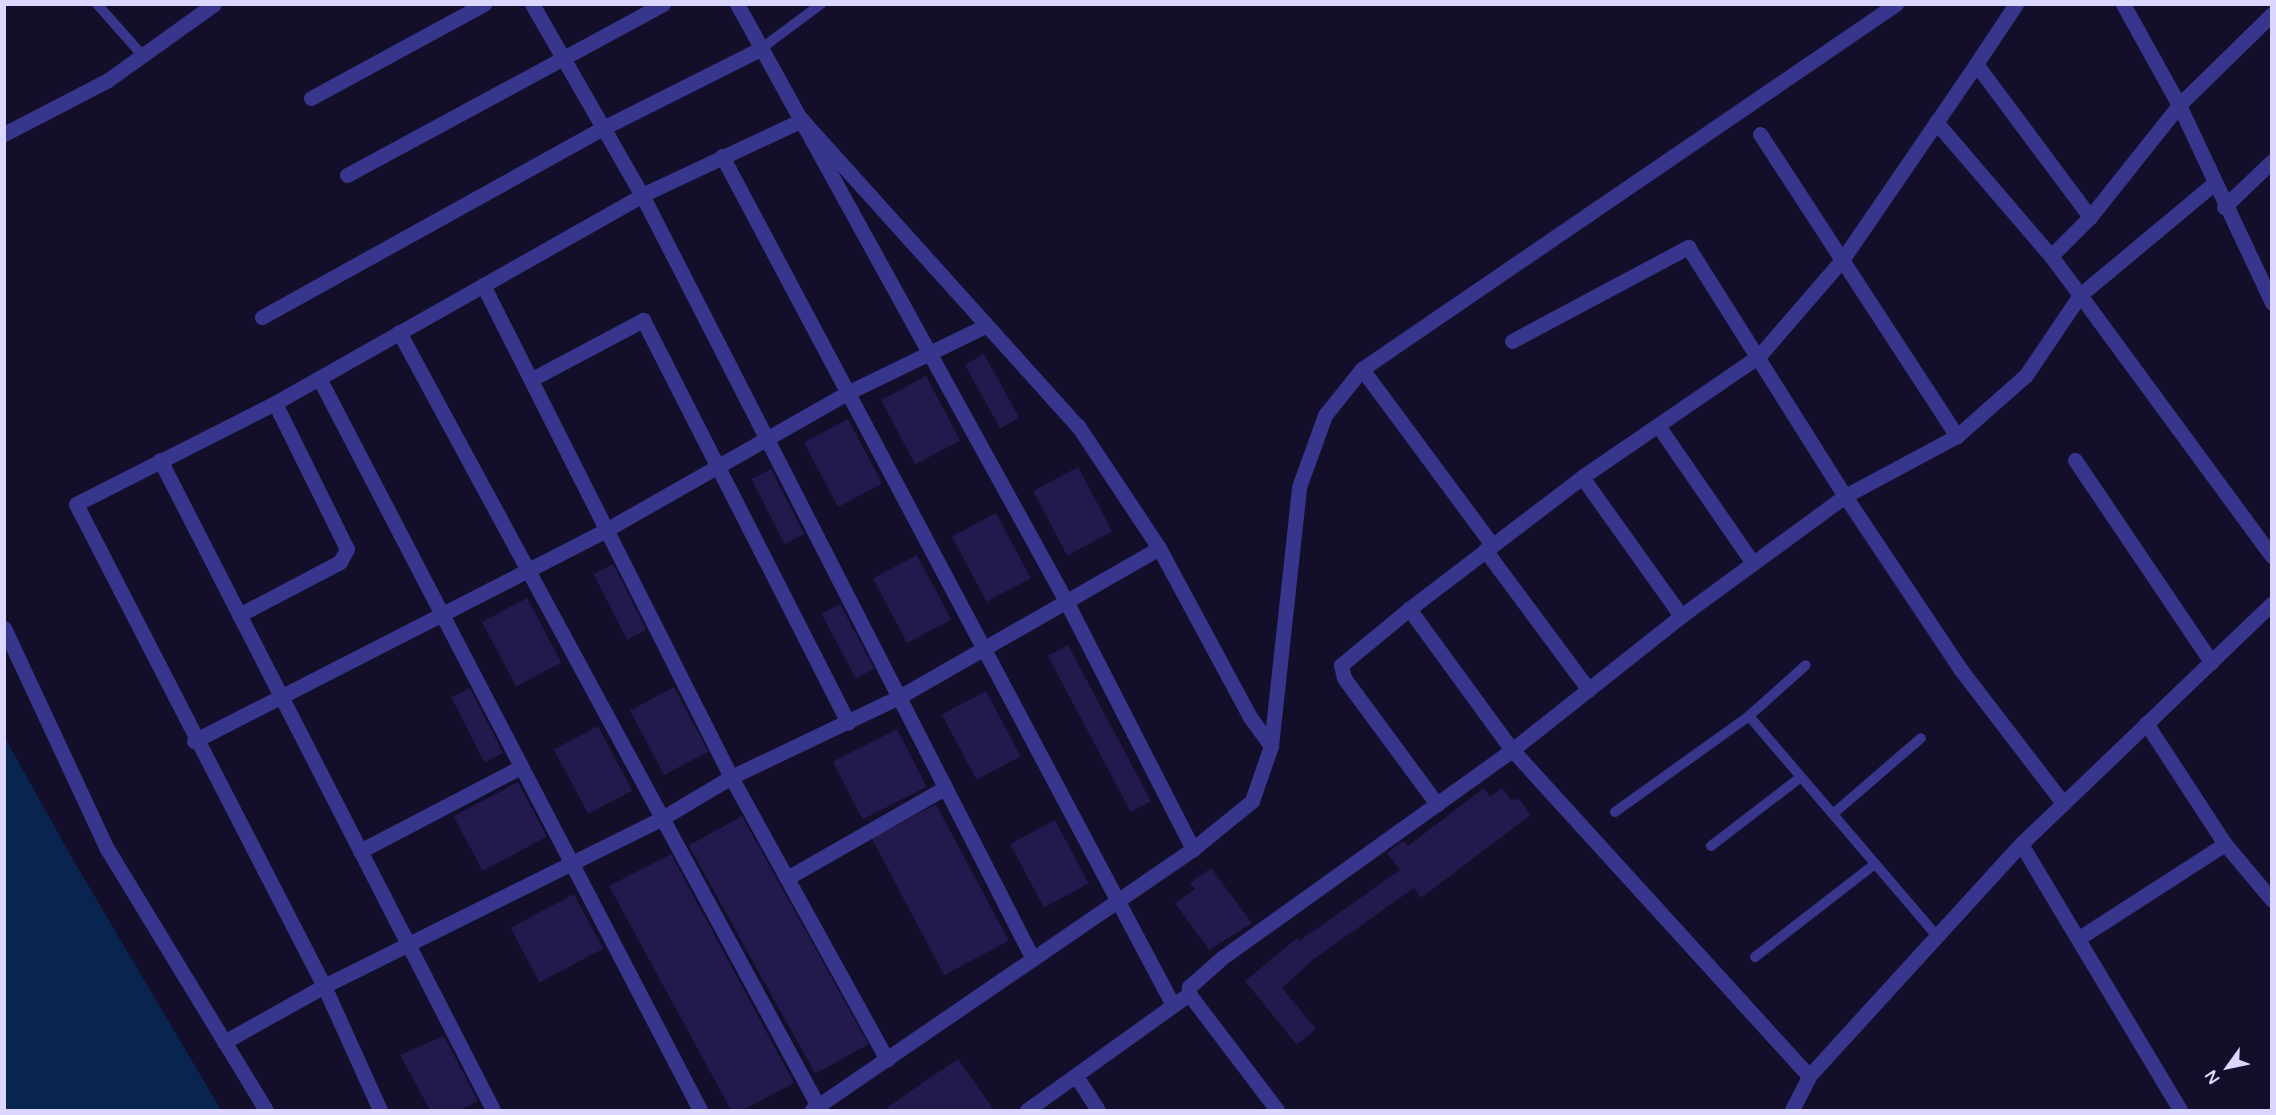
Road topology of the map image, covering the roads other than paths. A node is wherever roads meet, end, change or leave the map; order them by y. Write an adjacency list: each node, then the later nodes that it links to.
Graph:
1 (97, 4): 13 (lane)
2 (214, 4): 13 (street)
3 (484, 4): 16 (street)
4 (531, 4): 14 (street)
5 (663, 4): 14 (street)
6 (737, 4): 12 (street)
7 (821, 4): 12 (lane)
8 (1896, 4): 41 (street)
9 (2016, 4): 15 (street)
10 (2123, 4): 17 (street)
11 (2271, 14): 17 (street)
12 (762, 48): 18 (street); 20 (street)
13 (143, 56): 21 (street)
14 (562, 57): 20 (street); 25 (street)
15 (1976, 64): 19 (street); 29 (street)
16 (310, 98)
17 (2179, 105): 26 (street); 29 (street)
18 (802, 120): 23 (street); 36 (street); 39 (street)
19 (1936, 123): 30 (street); 31 (street)
20 (603, 128): 27 (street); 35 (street)
21 (4, 134)
22 (1760, 134): 31 (street)
23 (722, 156): 27 (street); 44 (street)
24 (2271, 161): 28 (street)
25 (347, 175)
26 (2213, 184): 28 (street); 33 (street)
27 (642, 195): 32 (street); 48 (street)
28 (2224, 207): 34 (street)
29 (2090, 217): 30 (street)
30 (2051, 256): 33 (street)
31 (1842, 260): 40 (street); 47 (street)
32 (483, 285): 37 (street); 43 (street)
33 (2080, 295): 47 (street); 57 (street)
34 (2271, 303)
35 (262, 317)
36 (985, 326): 39 (street); 56 (street)
37 (399, 332): 42 (street); 59 (street)
38 (1512, 341): 40 (street)
39 (928, 355): 44 (street); 60 (street)
40 (1759, 356): 46 (street); 53 (street)
41 (1362, 369): 55 (street); 78 (street)
42 (319, 378): 45 (street); 63 (street)
43 (532, 380): 51 (street); 54 (street)
44 (847, 393): 48 (street); 67 (street)
45 (275, 403): 49 (street); 64 (street)
46 (1659, 427): 52 (street); 58 (street)
47 (1957, 436): 53 (street)
48 (766, 438): 51 (street); 72 (street)
49 (160, 460): 64 (street); 77 (street)
50 (2075, 460): 68 (street)
51 (720, 466): 54 (street); 74 (street)
52 (1582, 477): 55 (street); 65 (street)
53 (1845, 496): 58 (street); 84 (street)
54 (604, 531): 59 (street); 81 (street)
55 (1489, 547): 62 (street); 70 (street)
56 (1159, 549): 60 (street); 78 (street)
57 (2271, 556)
58 (1752, 562): 65 (street)
59 (526, 571): 63 (street); 88 (street)
60 (1066, 601): 67 (street); 92 (street)
61 (2271, 603): 68 (street)
62 (1408, 609): 79 (street); 85 (street)
63 (443, 611): 71 (street); 80 (street)
64 (239, 615): 71 (street)
65 (1681, 616): 70 (street)
66 (4, 628): 107 (street)
67 (981, 648): 72 (street); 98 (street)
68 (2211, 662): 75 (street)
69 (1806, 665): 73 (lane)
70 (1589, 690): 79 (street)
71 (281, 696): 77 (street); 93 (street)
72 (898, 696): 74 (street); 83 (street)
73 (1749, 716): 82 (lane); 86 (lane)
74 (848, 723): 81 (street)
75 (2146, 723): 84 (street); 90 (street)
76 (1921, 738): 87 (lane)
77 (194, 741): 104 (street)
78 (1271, 746): 92 (street)
79 (1512, 750): 85 (street); 110 (street)
80 (520, 767): 93 (street); 95 (street)
81 (731, 777): 88 (street); 96 (street)
82 (1801, 777): 87 (lane); 91 (lane)
83 (945, 788): 96 (street); 103 (street)
84 (2063, 803): 89 (street)
85 (1437, 804): 105 (street)
86 (1615, 812)
87 (1833, 814): 94 (lane)
88 (659, 820): 95 (street); 111 (street)
89 (2021, 844): 99 (street); 100 (street)
90 (2225, 844): 97 (street); 100 (street)
91 (1711, 846)
92 (1193, 849): 98 (street)
93 (360, 851): 101 (street)
94 (1875, 864): 99 (lane); 102 (lane)
95 (571, 866): 101 (street); 115 (street)
96 (786, 878): 108 (street)
97 (2271, 900)
98 (1118, 903): 103 (street); 106 (street)
99 (1937, 936): 110 (street)
100 (2079, 938): 120 (street)
101 (409, 946): 104 (street); 114 (street)
102 (1755, 957)
103 (1033, 959): 108 (street)
104 (324, 986): 107 (street); 113 (street)
105 (1189, 994): 106 (street); 118 (street)
106 (1173, 1005): 109 (street)
107 (224, 1042): 112 (street)
108 (887, 1060): 111 (street)
109 (1076, 1076): 116 (street); 117 (street)
110 (1809, 1076): 119 (street)
111 (815, 1108)
112 (266, 1110)
113 (380, 1110)
114 (493, 1110)
115 (700, 1110)
116 (1027, 1110)
117 (1098, 1110)
118 (1277, 1110)
119 (1793, 1110)
120 (2180, 1110)

